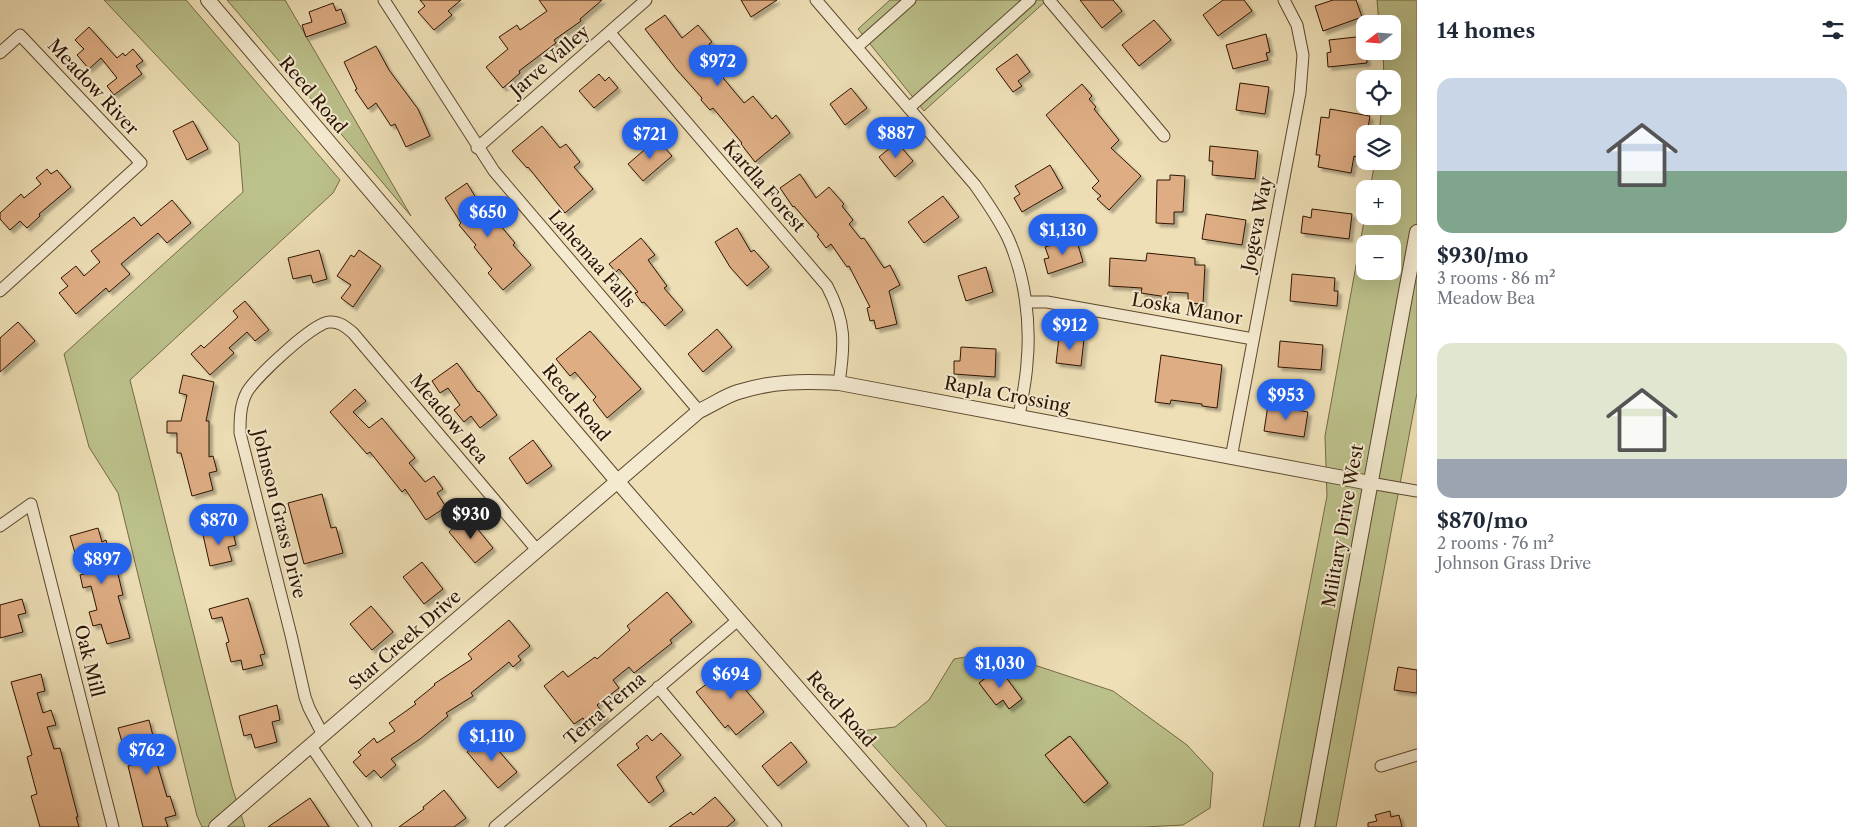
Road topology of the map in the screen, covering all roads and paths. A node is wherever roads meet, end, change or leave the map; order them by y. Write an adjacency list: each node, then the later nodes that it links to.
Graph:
1 (208, 0): 24 (street, Reed Road)
2 (384, 0): 14 (street, Lahemaa Falls)
3 (646, 0): 9 (street, Jarve Valley)
4 (816, 0): 10 (street)
5 (910, 0): 10 (street)
6 (1030, 0): 12 (street)
7 (1048, 0): 13 (street)
8 (1284, 0): 19 (street, Jogeva Way)
9 (610, 32): 14 (street, Jarve Valley); 20 (street, Kardla Forest)
10 (857, 47): 12 (street)
11 (0, 53): 16 (street, Meadow River)
12 (909, 108): 17 (street)
13 (1164, 136)
14 (477, 148): 21 (street, Lahemaa Falls)
15 (1417, 232): 25 (street, Military Drive West)
16 (0, 291)
17 (1026, 302): 19 (street, Loska Manor); 22 (street)
18 (329, 322): 28 (street, Meadow Bea); 31 (street, Johnson Grass Drive)
19 (1253, 339): 23 (street, Jogeva Way)
20 (840, 383): 21 (street, Rapla Crossing); 22 (street, Rapla Crossing)
21 (700, 411): 24 (street, Rapla Crossing)
22 (1019, 416): 23 (street, Rapla Crossing)
23 (1231, 458): 25 (street, Rapla Crossing)
24 (618, 482): 28 (street, Star Creek Drive); 29 (street, Reed Road)
25 (1370, 483): 26 (street, Rapla Crossing); 41 (street, Military Drive West)
26 (1417, 491)
27 (0, 526): 35 (street, Oak Mill)
28 (537, 550): 31 (street, Star Creek Drive)
29 (738, 620): 30 (street, Terra Ferna); 40 (street, Reed Road)
30 (658, 687): 38 (street, Terra Ferna); 39 (street)
31 (323, 735): 32 (street, Star Creek Drive)
32 (311, 746): 36 (street, Star Creek Drive); 37 (street)
33 (1417, 755): 34 (street)
34 (1381, 766)
35 (113, 827)
36 (216, 827)
37 (366, 827)
38 (495, 827)
39 (776, 827)
40 (919, 827)
41 (1307, 827)

